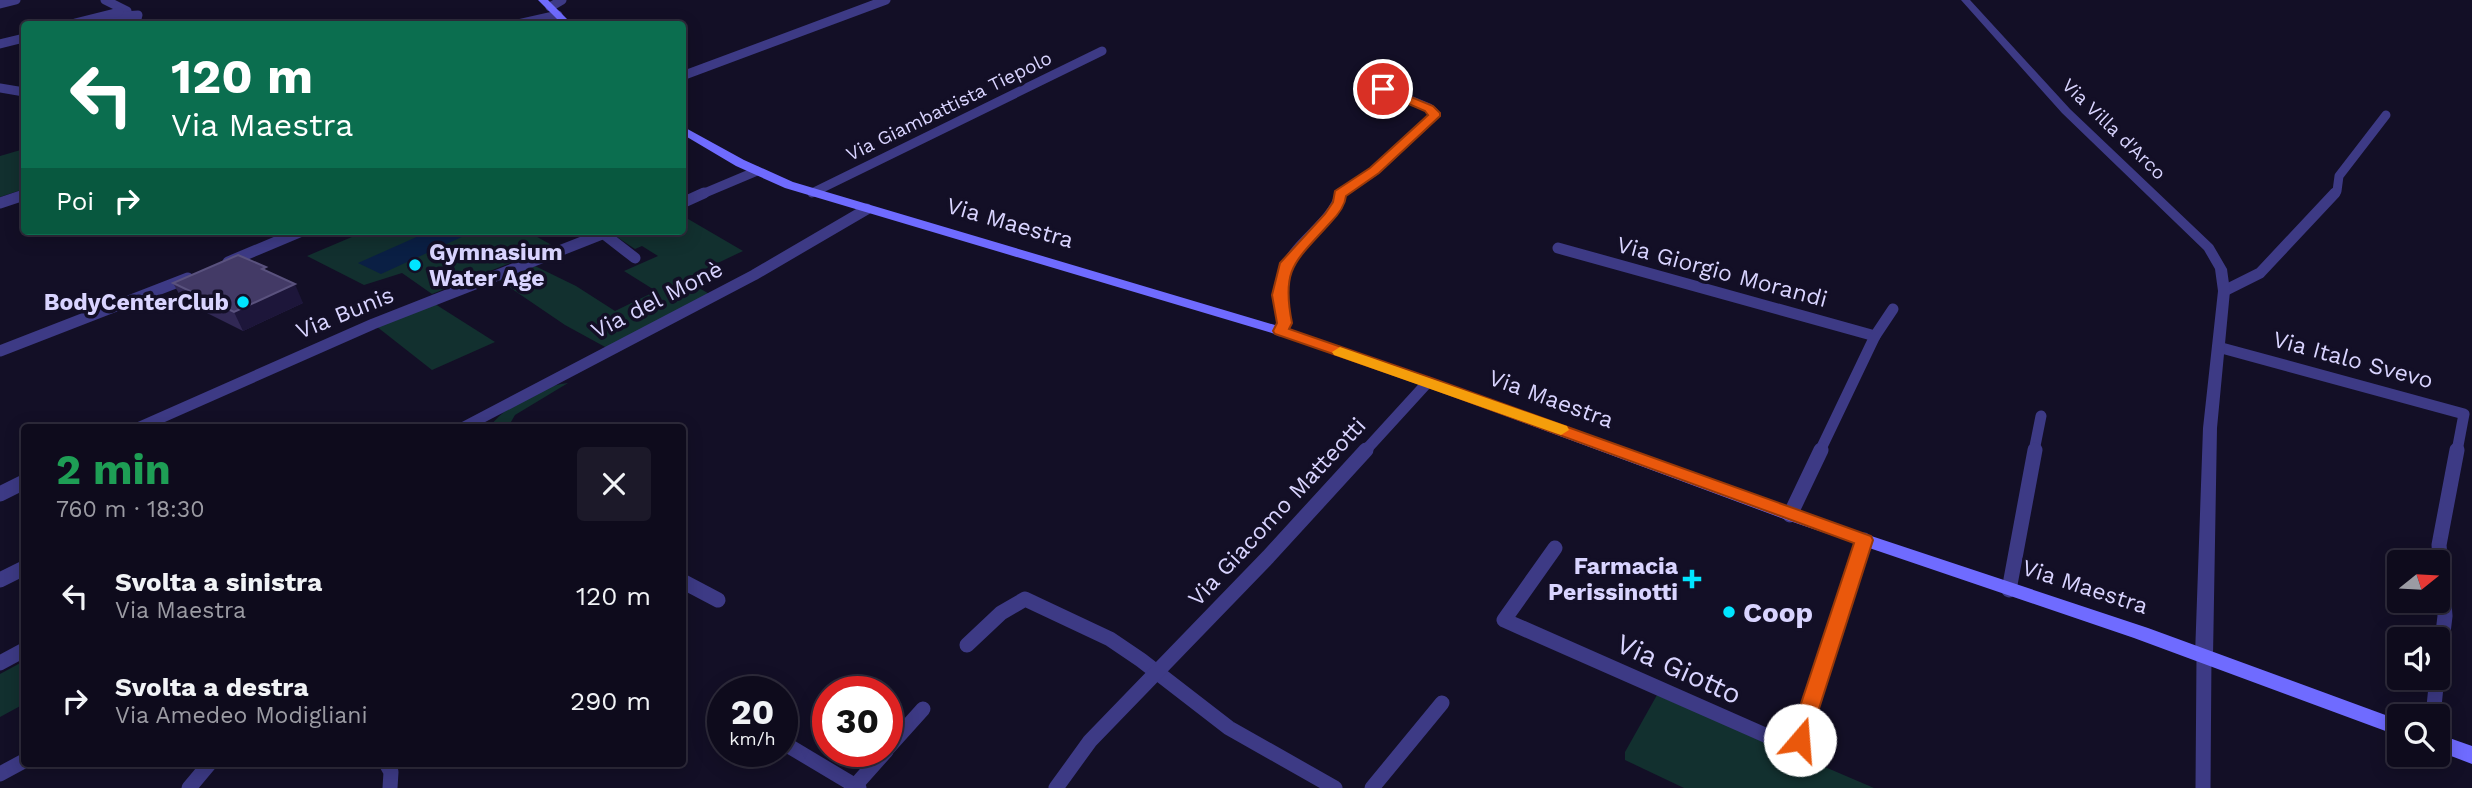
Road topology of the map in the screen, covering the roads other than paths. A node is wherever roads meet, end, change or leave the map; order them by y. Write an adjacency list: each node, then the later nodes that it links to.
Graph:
1 (16, 0): 6 (street)
2 (105, 0): 8 (street)
3 (562, 0): 7 (street)
4 (886, 0): 14 (street)
5 (1965, 0): 33 (street, Via Villa d'Arco)
6 (0, 4)
7 (550, 7): 9 (street); 10 (main road)
8 (84, 21)
9 (524, 21)
10 (565, 21)
11 (21, 39): 12 (street)
12 (0, 44)
13 (1101, 51): 21 (street, Via Giambattista Tiepolo)
14 (686, 75)
15 (0, 88): 17 (street)
16 (1383, 89): 35 (street)
17 (21, 92)
18 (2386, 115): 33 (street)
19 (686, 132): 20 (main road, Via Maestra)
20 (757, 171): 21 (main road, Via Maestra); 23 (street)
21 (812, 193): 25 (main road, Via Maestra)
22 (21, 196): 24 (street)
23 (686, 201)
24 (0, 203)
25 (867, 209): 35 (main road, Via Maestra); 42 (street, Via del Monè)
26 (292, 235): 31 (street)
27 (599, 235): 41 (street, Via Bunis)
28 (610, 235): 30 (street)
29 (1558, 248): 36 (street, Via Giorgio Morandi)
30 (635, 258)
31 (216, 267)
32 (204, 272): 38 (street)
33 (2224, 291): 37 (street, Via Villa d'Arco)
34 (1893, 309): 36 (street)
35 (1280, 331): 39 (main road, Via Maestra)
36 (1875, 336): 45 (street)
37 (2218, 347): 53 (street, Via Italo Svevo); 56 (street, Via Villa d'Arco)
38 (0, 351)
39 (1428, 382): 45 (main road, Via Maestra); 58 (street, Via Giacomo Matteotti)
40 (2041, 416): 51 (street)
41 (146, 424)
42 (469, 424)
43 (21, 484): 44 (street)
44 (0, 495)
45 (1790, 515): 46 (main road, Via Maestra)
46 (1864, 540): 47 (street, Via Giotto); 51 (main road, Via Maestra)
47 (1555, 548)
48 (21, 570): 49 (street)
49 (0, 580)
50 (686, 582): 52 (street)
51 (2009, 590): 56 (main road, Via Maestra)
52 (718, 600)
53 (2444, 627)
54 (967, 645): 58 (street)
55 (21, 652): 57 (street)
56 (2204, 656): 61 (main road, Via Maestra); 77 (street)
57 (0, 663)
58 (1156, 670): 74 (street, Via Giacomo Matteotti); 75 (street)
59 (1442, 703): 76 (street)
60 (923, 709): 62 (street)
61 (2387, 724)
62 (903, 732)
63 (2450, 747): 65 (main road)
64 (798, 752): 71 (street)
65 (2472, 755)
66 (21, 763): 70 (street)
67 (207, 767): 72 (street)
68 (388, 767): 73 (street)
69 (873, 767): 71 (street)
70 (0, 774)
71 (856, 787)
72 (189, 788)
73 (390, 788)
74 (1056, 788)
75 (1335, 788)
76 (1373, 788)
77 (2203, 788)

